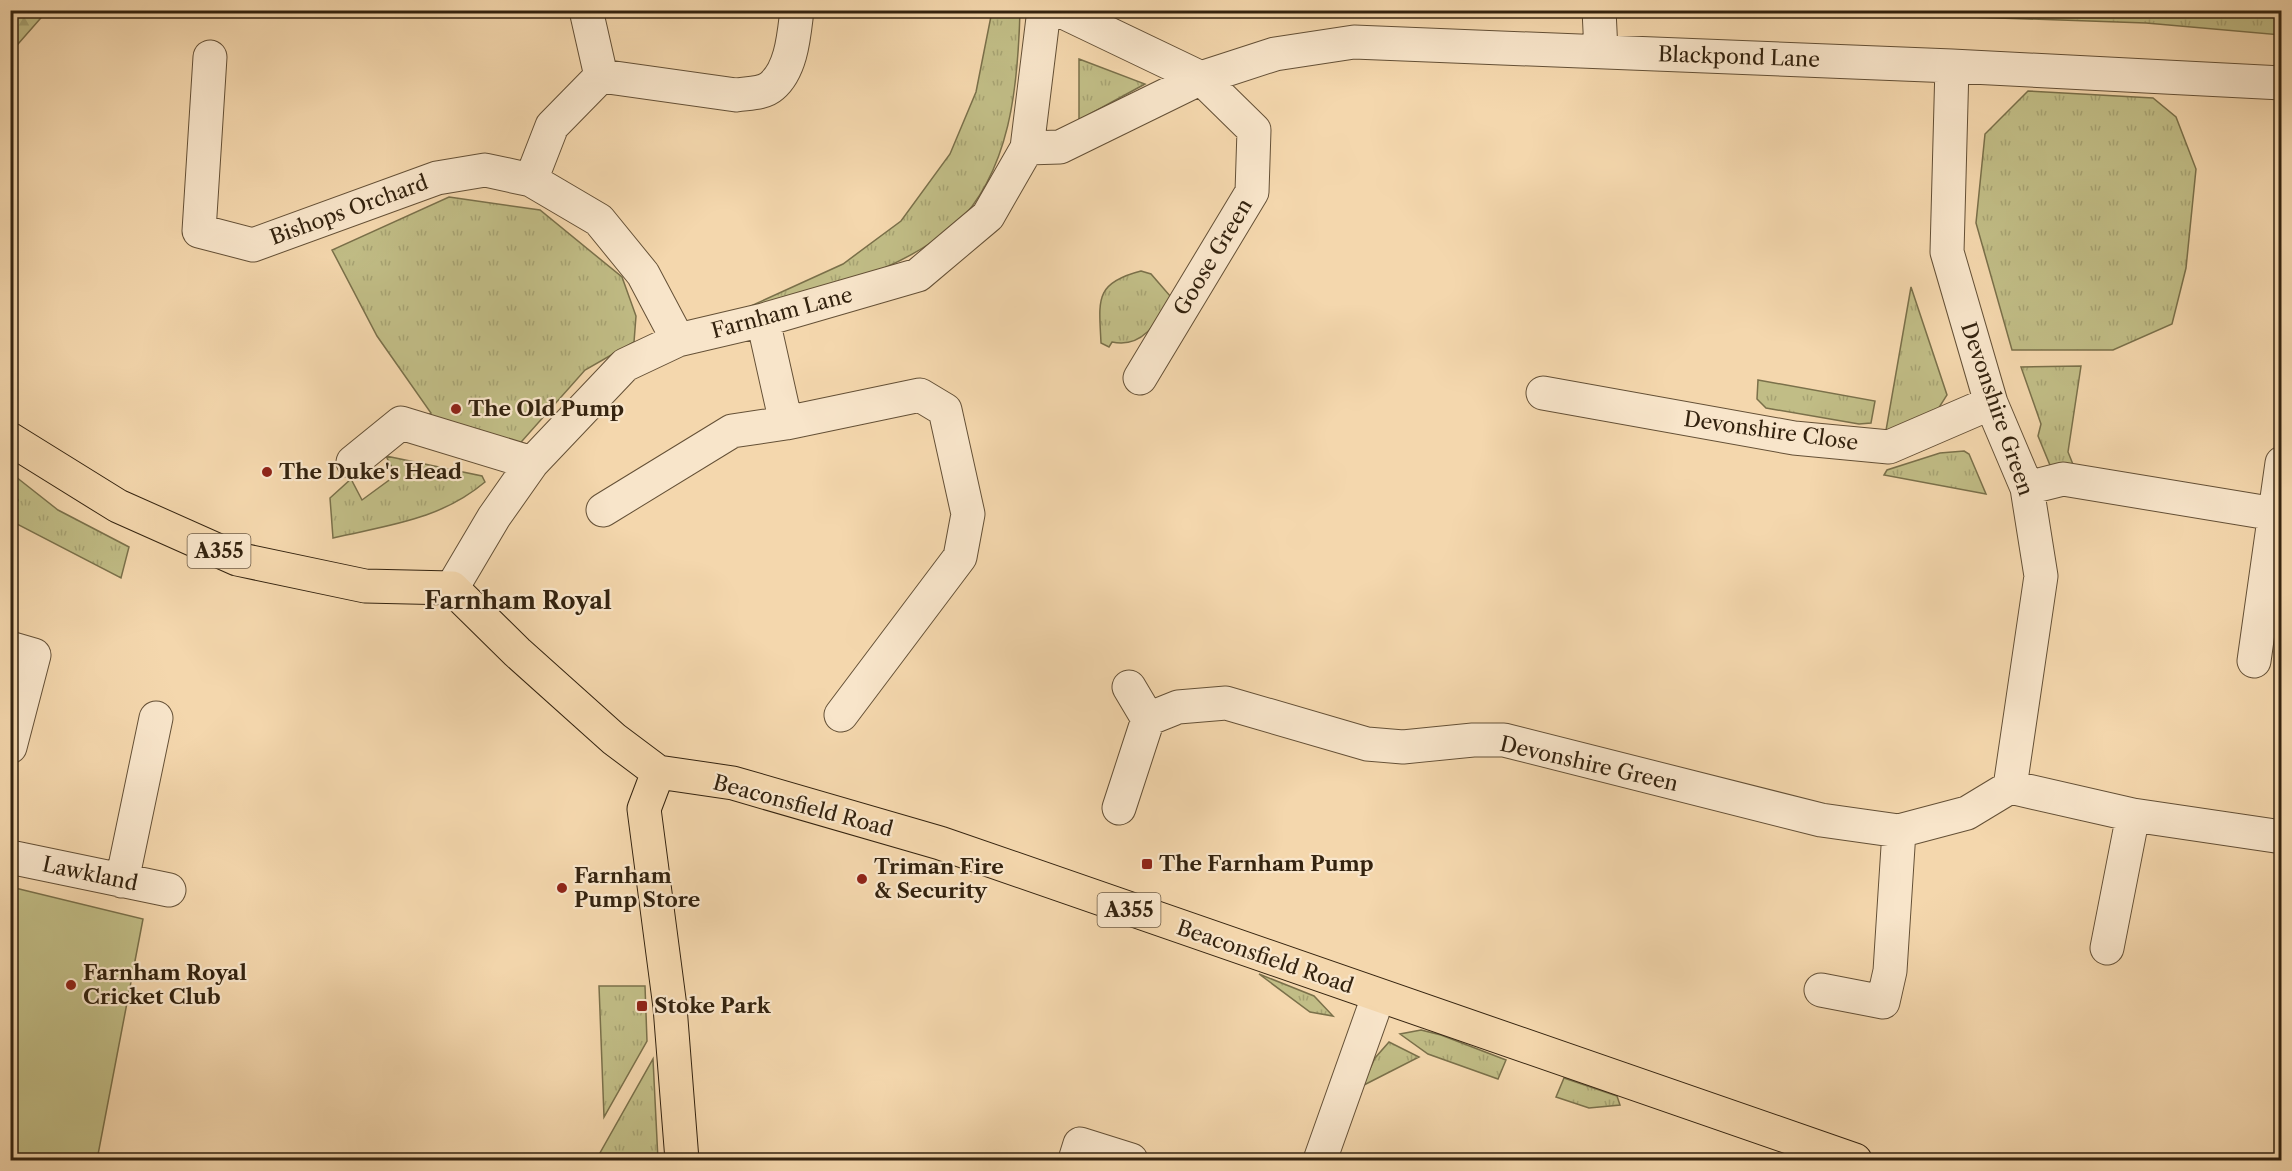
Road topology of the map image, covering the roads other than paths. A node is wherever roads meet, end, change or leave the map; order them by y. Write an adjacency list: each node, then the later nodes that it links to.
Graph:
1 (586, 10): 9 (street)
2 (797, 10): 9 (street)
3 (1044, 10): 12 (street, Farnham Lane)
4 (1059, 10): 10 (street)
5 (1599, 10): 6 (street)
6 (1600, 51): 8 (street, Blackpond Lane); 10 (street, Blackpond Lane)
7 (210, 57): 13 (street, Bishops Orchard)
8 (1952, 66): 11 (street, Blackpond Lane); 18 (street, Devonshire Green)
9 (601, 76): 13 (street)
10 (1201, 78): 12 (street, Blackpond Lane); 16 (street, Goose Green)
11 (2282, 83)
12 (1027, 148): 14 (street, Farnham Lane)
13 (531, 180): 15 (street, Bishops Orchard)
14 (763, 321): 15 (street, Farnham Lane); 19 (street)
15 (678, 340): 23 (street, Farnham Lane)
16 (1140, 378)
17 (1543, 393): 18 (street, Devonshire Close)
18 (1991, 403): 24 (street, Devonshire Green)
19 (786, 423): 25 (street); 31 (street)
20 (10, 439): 27 (main road, A355)
21 (353, 462): 23 (street)
22 (2282, 462): 26 (street)
23 (532, 463): 27 (street, Farnham Lane)
24 (2027, 488): 26 (street); 36 (street, Devonshire Green)
25 (603, 510)
26 (2275, 514): 29 (street)
27 (452, 588): 35 (main road, Beaconsfield Road / A355)
28 (10, 648): 34 (street)
29 (2254, 661)
30 (1129, 687): 33 (street)
31 (841, 716)
32 (156, 718): 42 (street)
33 (1148, 719): 37 (street); 39 (street, Devonshire Green)
34 (10, 747)
35 (658, 772): 46 (main road, Beaconsfield Road / A355); 47 (main road)
36 (2010, 787): 38 (street); 39 (street, Devonshire Green)
37 (1119, 808)
38 (2133, 815): 40 (street); 44 (street)
39 (1899, 831): 45 (street)
40 (2282, 837)
41 (10, 857): 42 (street, Lawkland)
42 (122, 881): 43 (street, Lawkland)
43 (169, 890)
44 (2107, 948)
45 (1821, 990)
46 (1378, 997): 50 (street); 51 (main road, Beaconsfield Road / A355)
47 (682, 1161)
48 (1075, 1161): 49 (street)
49 (1131, 1161)
50 (1320, 1161)
51 (1855, 1161)

